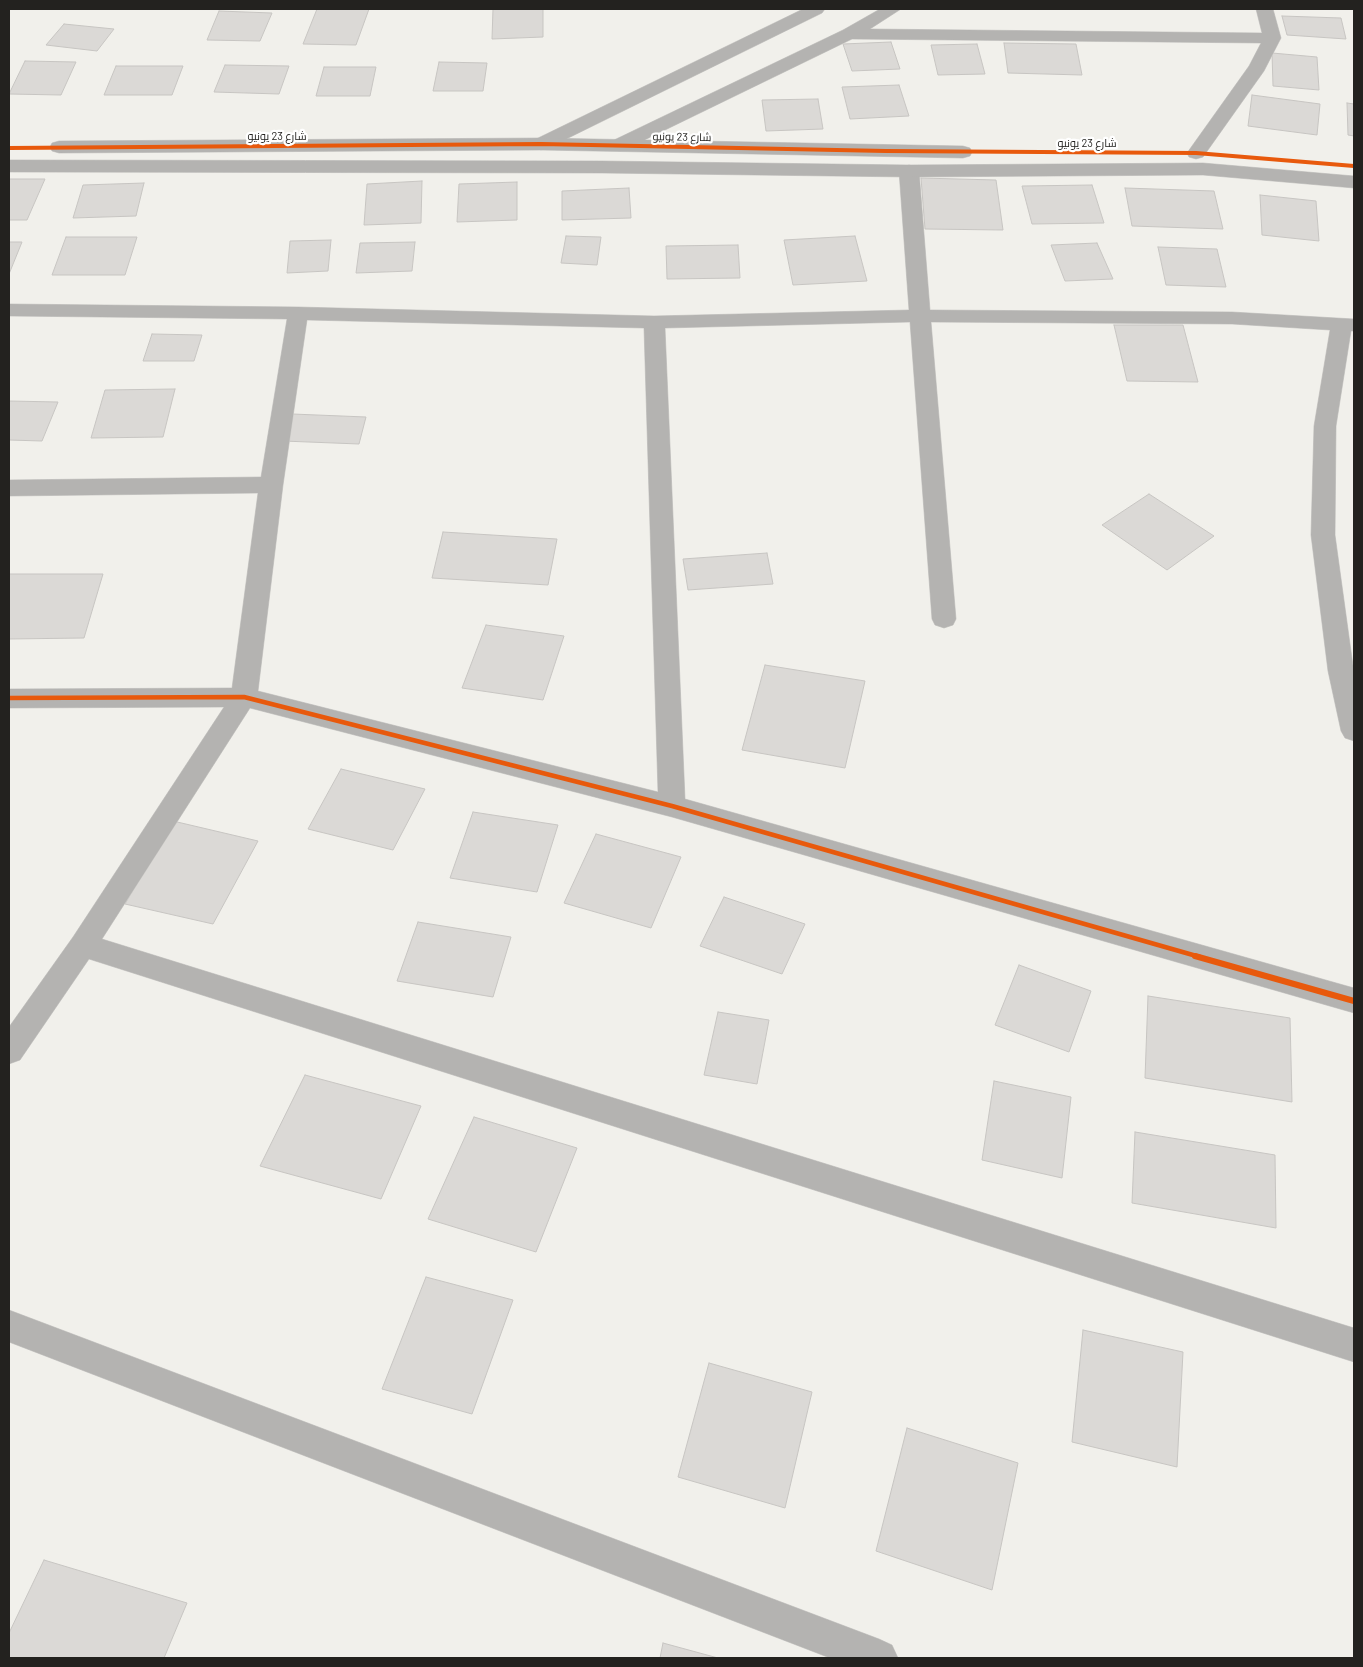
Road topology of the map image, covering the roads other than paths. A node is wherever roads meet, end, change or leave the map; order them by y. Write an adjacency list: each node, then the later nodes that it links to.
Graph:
1 (816, 9): 6 (street)
2 (892, 9): 4 (street)
3 (1265, 9): 5 (street)
4 (849, 34): 5 (street); 7 (street)
5 (1272, 38): 9 (street)
6 (541, 144): 7 (street, شارع 23 يونيو); 8 (street, شارع 23 يونيو)
7 (619, 145): 9 (street, شارع 23 يونيو)
8 (9, 148)
9 (1199, 161): 11 (street, شارع 23 يونيو); 12 (street, شارع 23 يونيو); 13 (street, شارع 23 يونيو)
10 (9, 166): 12 (street, شارع 23 يونيو)
11 (1354, 166)
12 (909, 171): 16 (street)
13 (1354, 182)
14 (9, 310): 15 (street)
15 (298, 313): 17 (street); 19 (street)
16 (919, 316): 17 (street); 18 (street); 21 (street)
17 (654, 322): 25 (street)
18 (1348, 324): 24 (street)
19 (272, 485): 20 (street); 22 (street)
20 (9, 488)
21 (944, 619)
22 (244, 697): 23 (street); 25 (street); 26 (street)
23 (9, 698)
24 (1354, 731)
25 (672, 806): 27 (street)
26 (83, 945): 28 (street); 30 (street)
27 (1354, 1001)
28 (9, 1050)
29 (9, 1326): 31 (street)
30 (1354, 1345)
31 (879, 1658)

